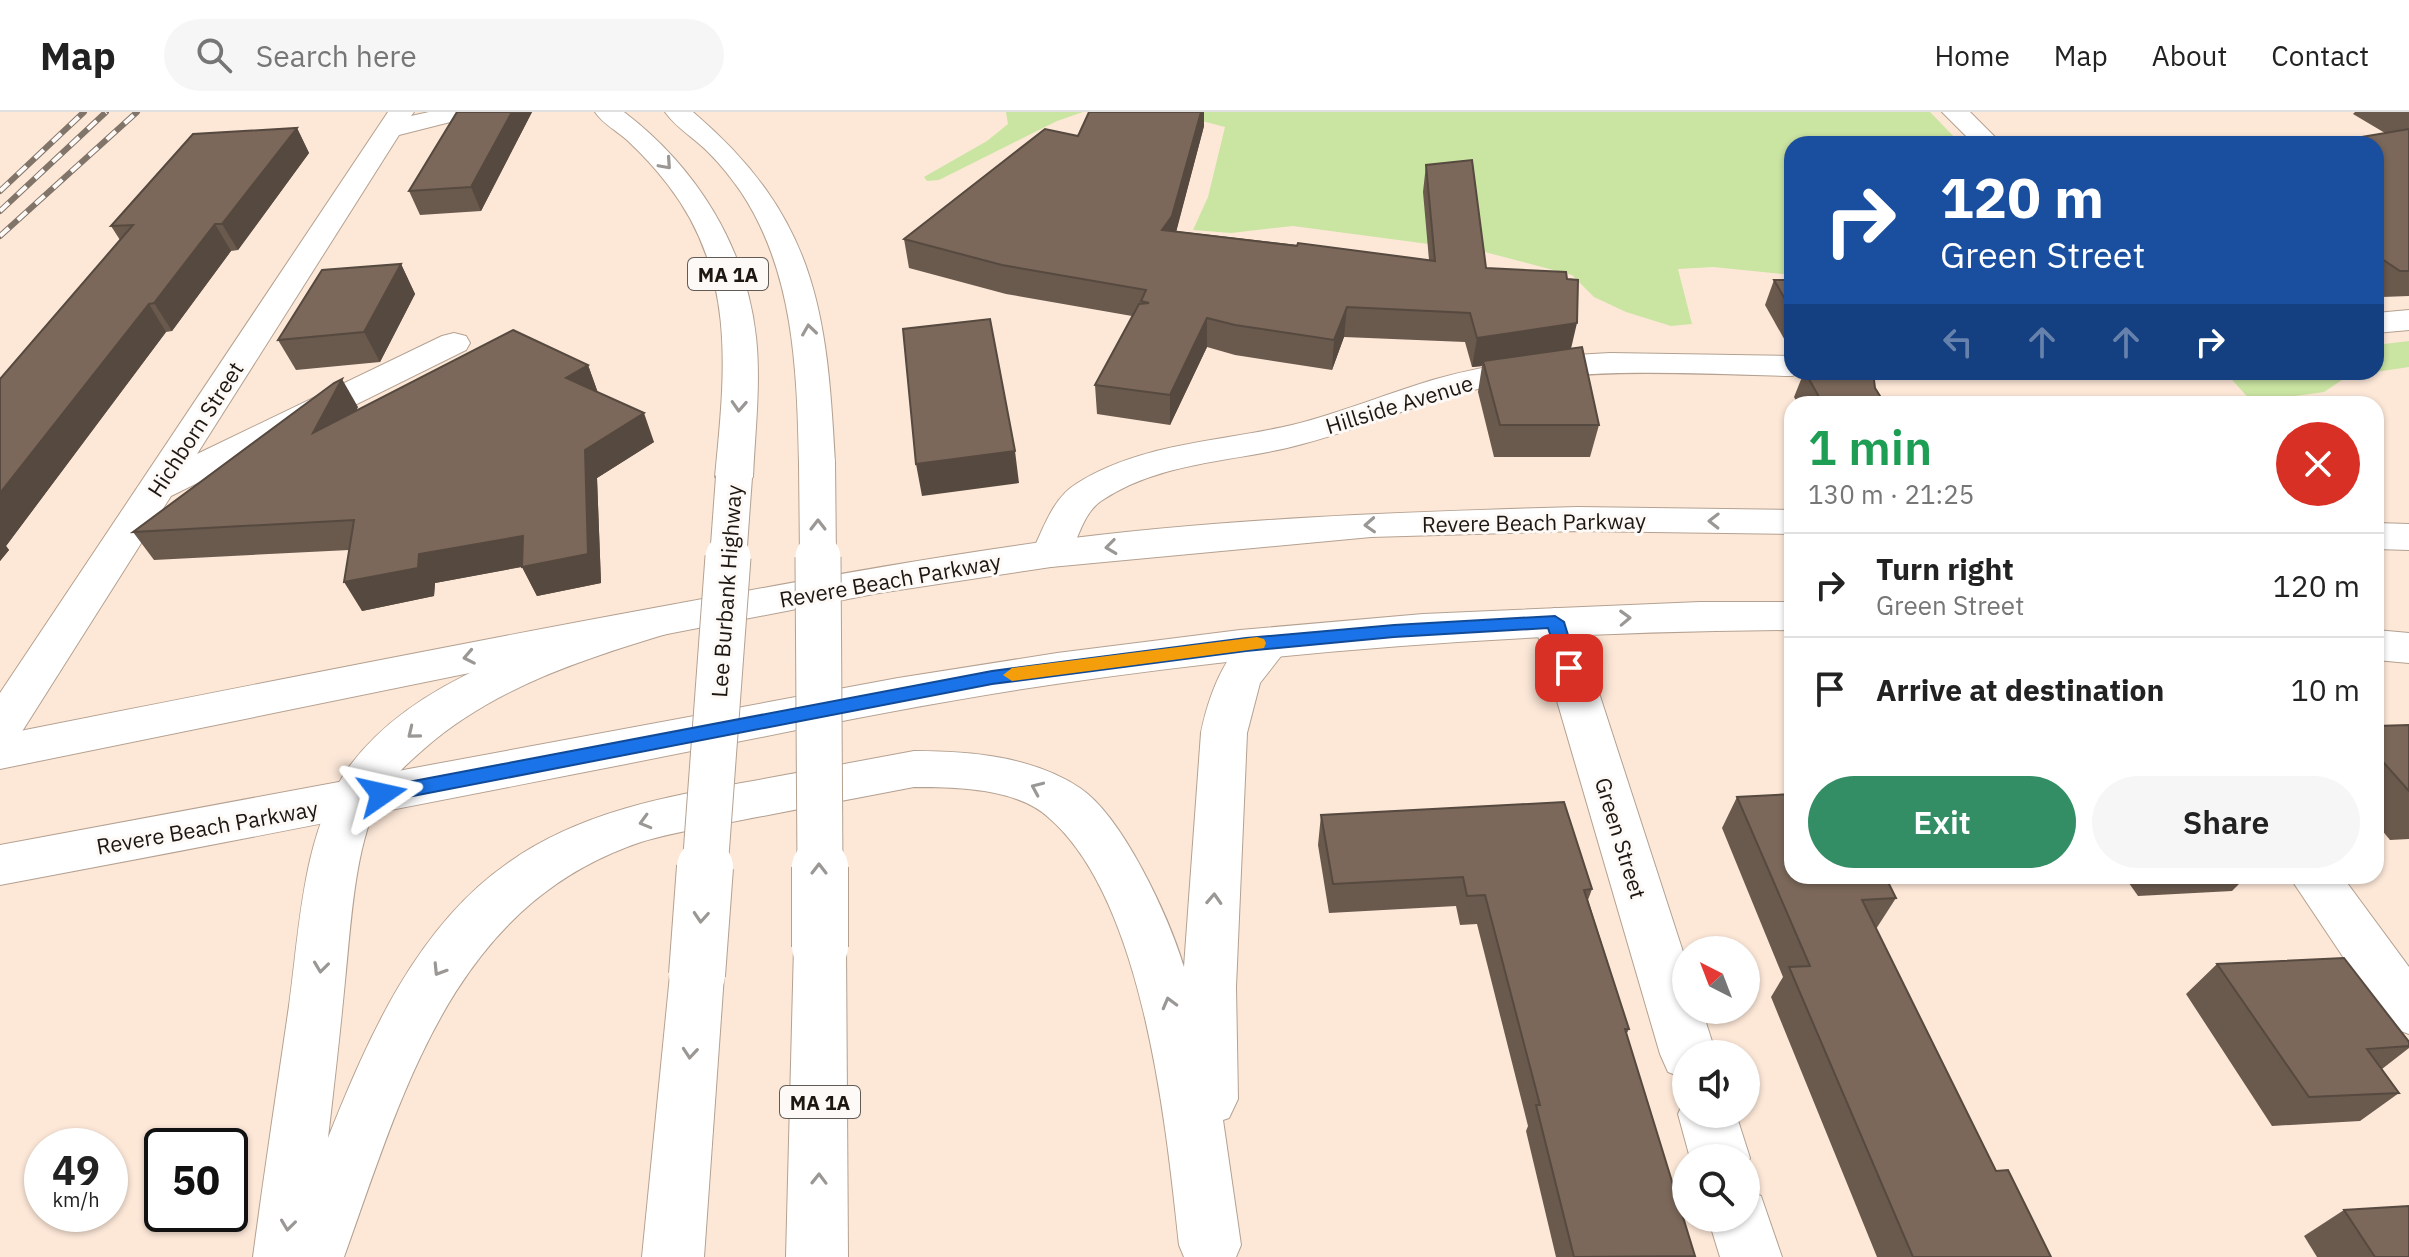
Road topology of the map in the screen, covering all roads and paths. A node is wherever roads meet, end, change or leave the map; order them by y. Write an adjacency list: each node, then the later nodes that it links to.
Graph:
1 (461, 112): 5 (main road, Hichborn Street)
2 (608, 112): 33 (main road, Lee Burbank Highway / MA 1A, one-way to 33, bridge)
3 (678, 112): 34 (main road, MA 1A, one-way to 3, bridge)
4 (1955, 112): 6 (main road)
5 (396, 120): 11 (main road, Hichborn Street)
6 (1980, 136)
7 (2409, 320): 8 (main road)
8 (2384, 322)
9 (454, 343): 11 (main road)
10 (1784, 366): 15 (main road, Hillside Avenue)
11 (156, 489): 22 (main road, Hichborn Street)
12 (1784, 522): 15 (main road, Revere Beach Parkway, one-way to 15)
13 (2384, 536): 14 (main road)
14 (2409, 537)
15 (1051, 554): 17 (main road, Revere Beach Parkway)
16 (1784, 616): 18 (main road, Revere Beach Parkway, one-way to 16)
17 (661, 621): 23 (main road, Revere Beach Parkway, one-way to 23); 24 (main road, one-way to 24)
18 (1555, 622): 19 (main road, Revere Beach Parkway); 28 (main road, Green Street)
19 (1271, 642): 24 (main road, Revere Beach Parkway); 30 (main road, one-way to 19)
20 (2384, 646): 21 (main road)
21 (2409, 648)
22 (0, 729)
23 (0, 752)
24 (353, 800): 25 (main road, Revere Beach Parkway); 31 (main road, one-way to 31)
25 (0, 865)
26 (2320, 884): 27 (main road)
27 (2409, 1010)
28 (1684, 1040)
29 (1743, 1232): 35 (main road)
30 (1210, 1251): 32 (main road, one-way to 32)
31 (284, 1257)
32 (313, 1257)
33 (673, 1257)
34 (817, 1257)
35 (1751, 1257)

